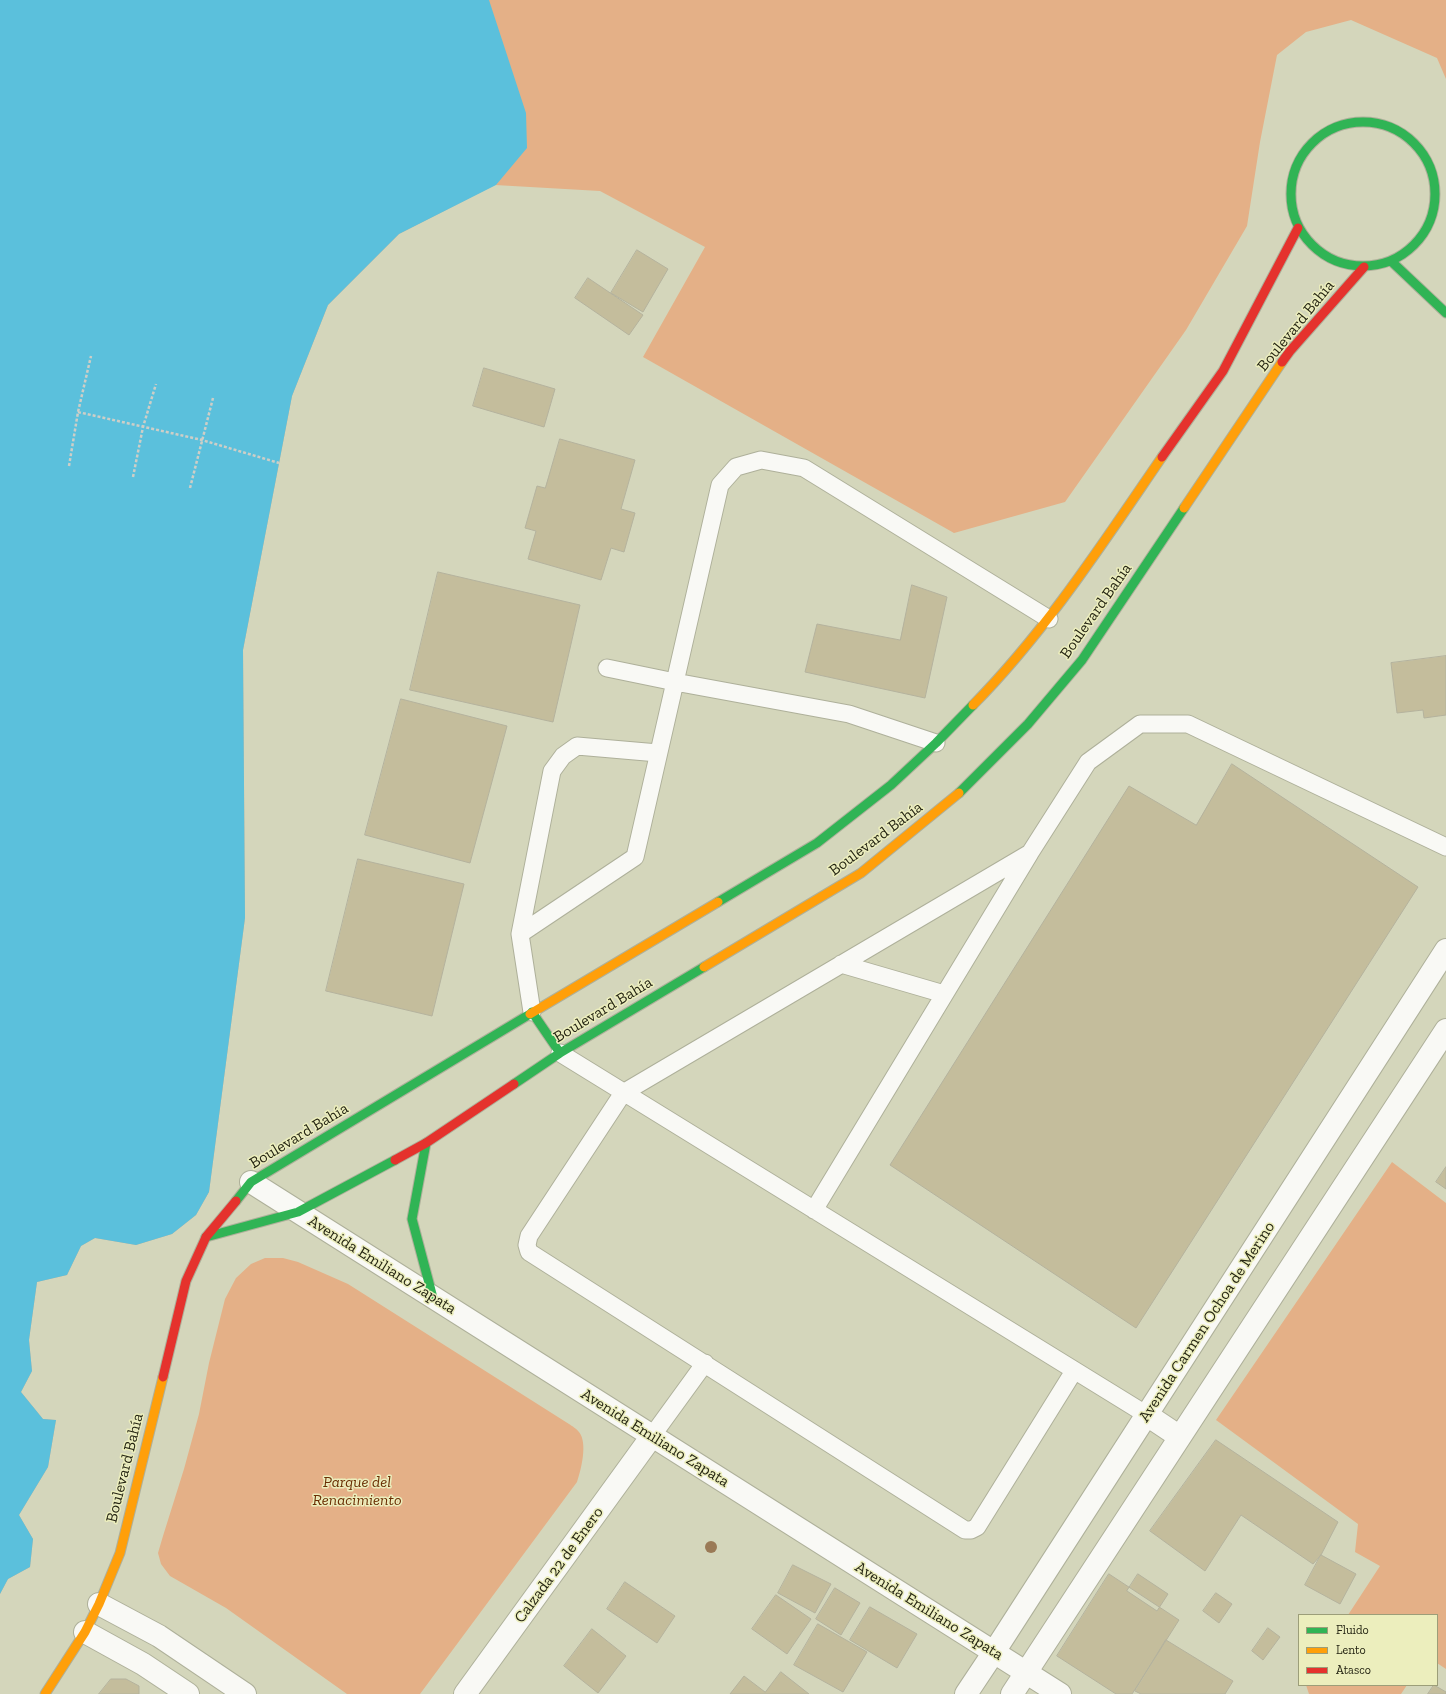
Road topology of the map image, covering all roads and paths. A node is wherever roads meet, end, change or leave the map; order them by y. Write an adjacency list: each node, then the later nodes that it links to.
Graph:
1 (1298, 228): 2 (main road); 3 (main road); 15 (main road, Boulevard Bahía)
2 (1391, 261): 3 (main road); 4 (main road)
3 (1364, 267): 28 (main road, Boulevard Bahía)
4 (1446, 313)
5 (91, 356): 8 (path)
6 (156, 384): 9 (path)
7 (213, 398): 10 (path)
8 (78, 412): 9 (path); 12 (path)
9 (143, 427): 10 (path); 13 (path)
10 (202, 440): 11 (path); 14 (path)
11 (279, 463)
12 (69, 466)
13 (133, 477)
14 (190, 488)
15 (1048, 618): 17 (lane); 18 (main road, Boulevard Bahía)
16 (607, 668): 17 (lane)
17 (675, 682): 18 (lane); 19 (lane)
18 (936, 743): 26 (main road, Boulevard Bahía)
19 (658, 753): 22 (lane); 22 (lane)
20 (1446, 847): 21 (lane)
21 (1030, 853): 24 (lane); 25 (lane)
22 (520, 934): 26 (lane)
23 (1446, 950): 38 (street, Avenida Carmen Ochoa de Merino)
24 (841, 964): 25 (lane); 29 (lane)
25 (944, 994): 32 (lane)
26 (532, 1012): 28 (main road); 31 (main road, Boulevard Bahía)
27 (1446, 1030): 40 (street)
28 (560, 1054): 29 (lane); 30 (main road, Boulevard Bahía)
29 (623, 1093): 32 (lane); 36 (lane)
30 (426, 1143): 33 (main road, Boulevard Bahía); 35 (main road)
31 (251, 1182): 33 (street, Avenida Emiliano Zapata); 34 (main road, Boulevard Bahía)
32 (814, 1210): 37 (lane)
33 (298, 1212): 34 (main road, Boulevard Bahía); 35 (street, Avenida Emiliano Zapata)
34 (206, 1237): 41 (main road, Boulevard Bahía)
35 (433, 1298): 39 (street, Avenida Emiliano Zapata)
36 (705, 1362): 37 (lane); 39 (lane)
37 (1074, 1371): 38 (lane)
38 (1147, 1416): 40 (street); 43 (street, Avenida Carmen Ochoa de Merino)
39 (652, 1436): 43 (street, Avenida Emiliano Zapata); 48 (street, Calzada 22 de Enero)
40 (1180, 1437): 44 (street)
41 (99, 1604): 42 (main road, Boulevard Bahía); 47 (street)
42 (84, 1632): 45 (main road, Boulevard Bahía); 46 (street)
43 (994, 1652): 44 (street, Avenida Emiliano Zapata); 49 (street, Avenida Carmen Ochoa de Merino)
44 (1026, 1673): 50 (street); 51 (street, Avenida Emiliano Zapata)
45 (45, 1694)
46 (188, 1694)
47 (245, 1694)
48 (465, 1694)
49 (966, 1694)
50 (1012, 1694)
51 (1060, 1694)

